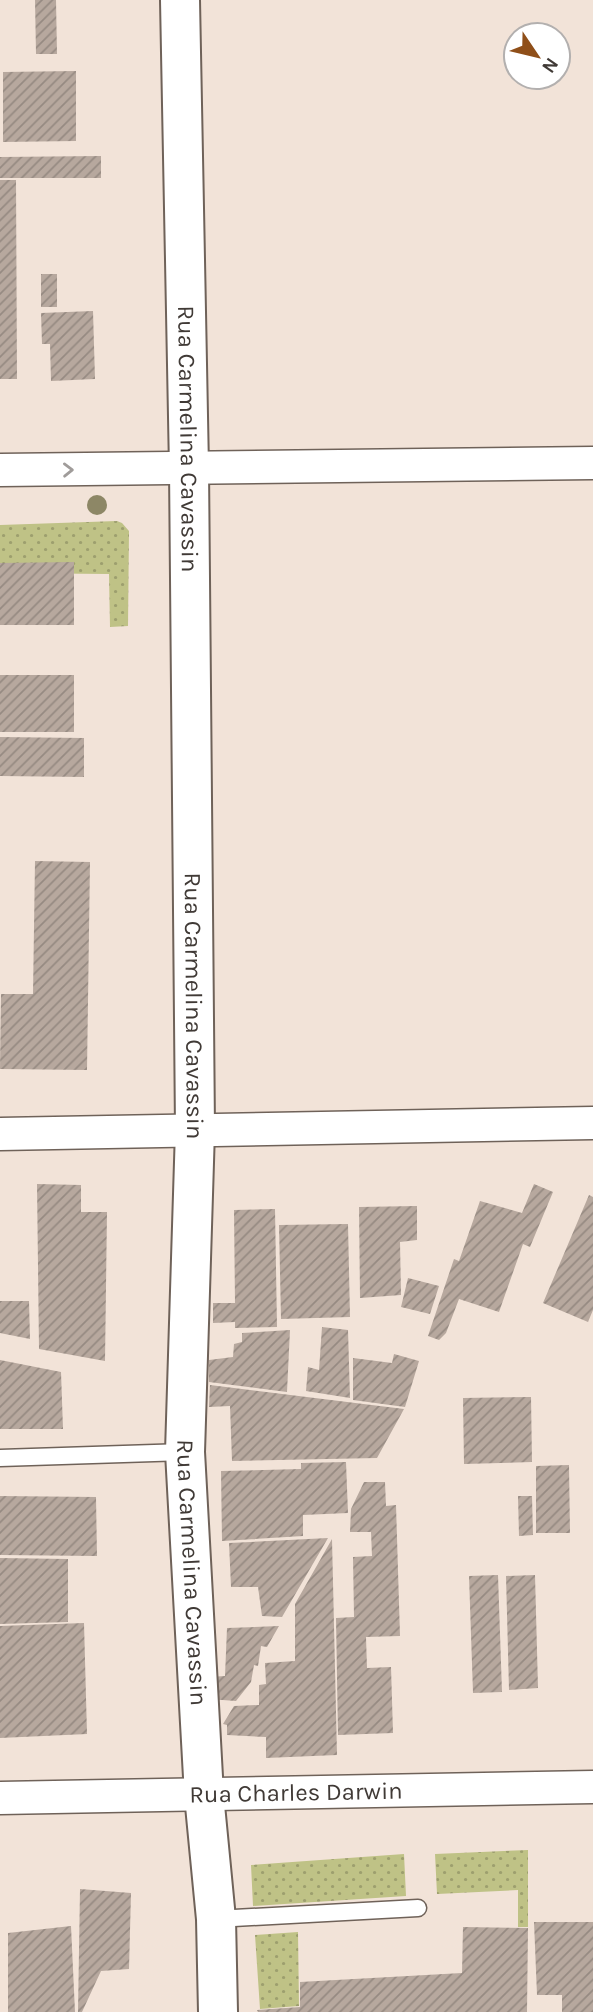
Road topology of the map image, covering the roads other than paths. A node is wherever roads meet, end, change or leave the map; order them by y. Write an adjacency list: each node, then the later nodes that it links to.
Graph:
1 (180, 0): 3 (main road, Rua Carmelina Cavassin)
2 (593, 463): 3 (street)
3 (189, 468): 4 (street, one-way to 3); 6 (main road, Rua Carmelina Cavassin)
4 (0, 470)
5 (593, 1124): 6 (street)
6 (195, 1130): 7 (street); 8 (main road, Rua Carmelina Cavassin)
7 (0, 1134)
8 (185, 1452): 9 (lane); 11 (main road, Rua Carmelina Cavassin)
9 (0, 1458)
10 (593, 1787): 11 (street, Rua Charles Darwin)
11 (204, 1795): 12 (street, Rua Charles Darwin); 14 (main road, Rua Carmelina Cavassin)
12 (0, 1798)
13 (418, 1908): 14 (lane)
14 (216, 1919): 15 (main road, Rua Carmelina Cavassin)
15 (218, 2012)

